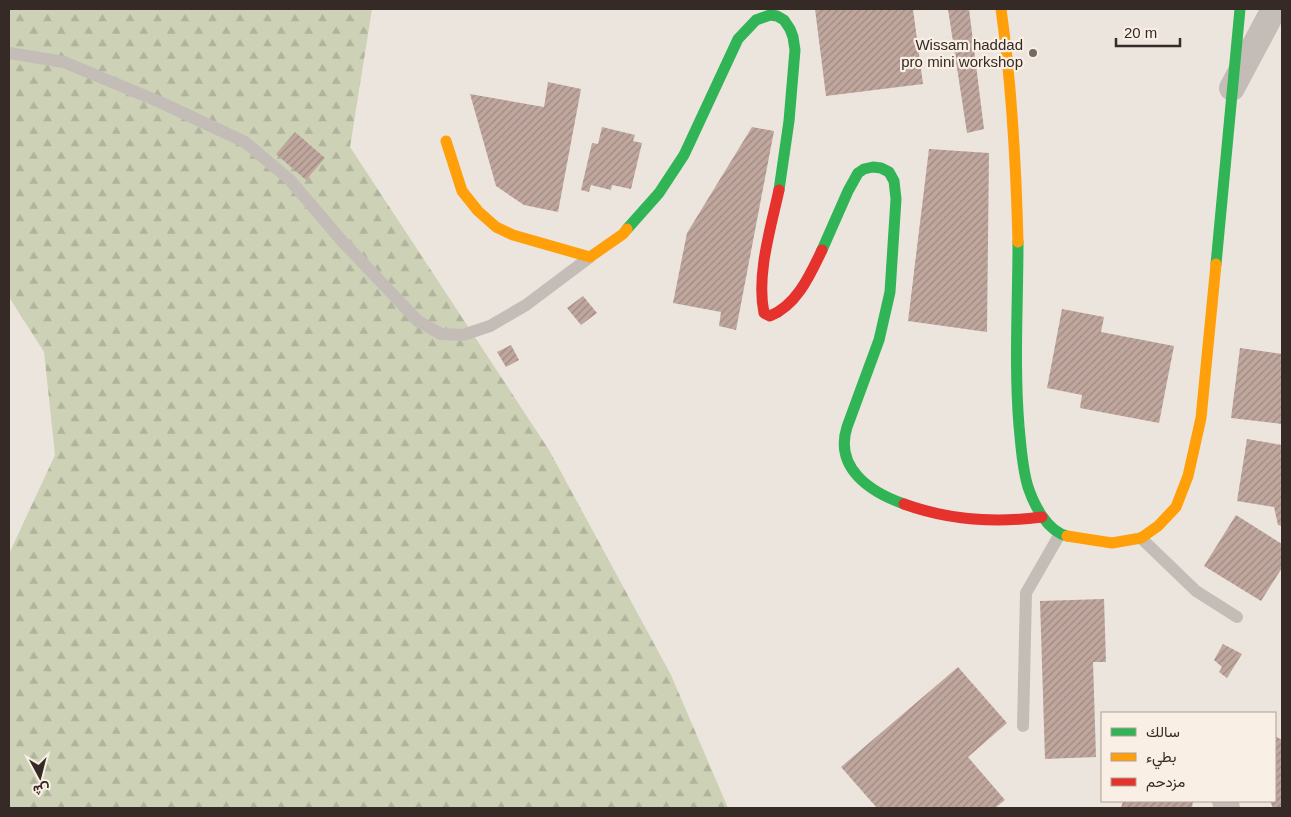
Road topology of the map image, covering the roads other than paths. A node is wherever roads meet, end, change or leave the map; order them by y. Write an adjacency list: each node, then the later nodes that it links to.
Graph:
1 (1002, 9): 8 (street)
2 (1240, 9): 5 (street)
3 (1274, 9): 5 (street)
4 (9, 53): 7 (lane)
5 (1232, 88): 10 (street)
6 (446, 141): 7 (street)
7 (590, 257): 8 (street)
8 (1042, 516): 9 (street)
9 (1060, 534): 10 (street); 12 (lane)
10 (1141, 538): 11 (lane)
11 (1237, 616)
12 (1023, 726)

